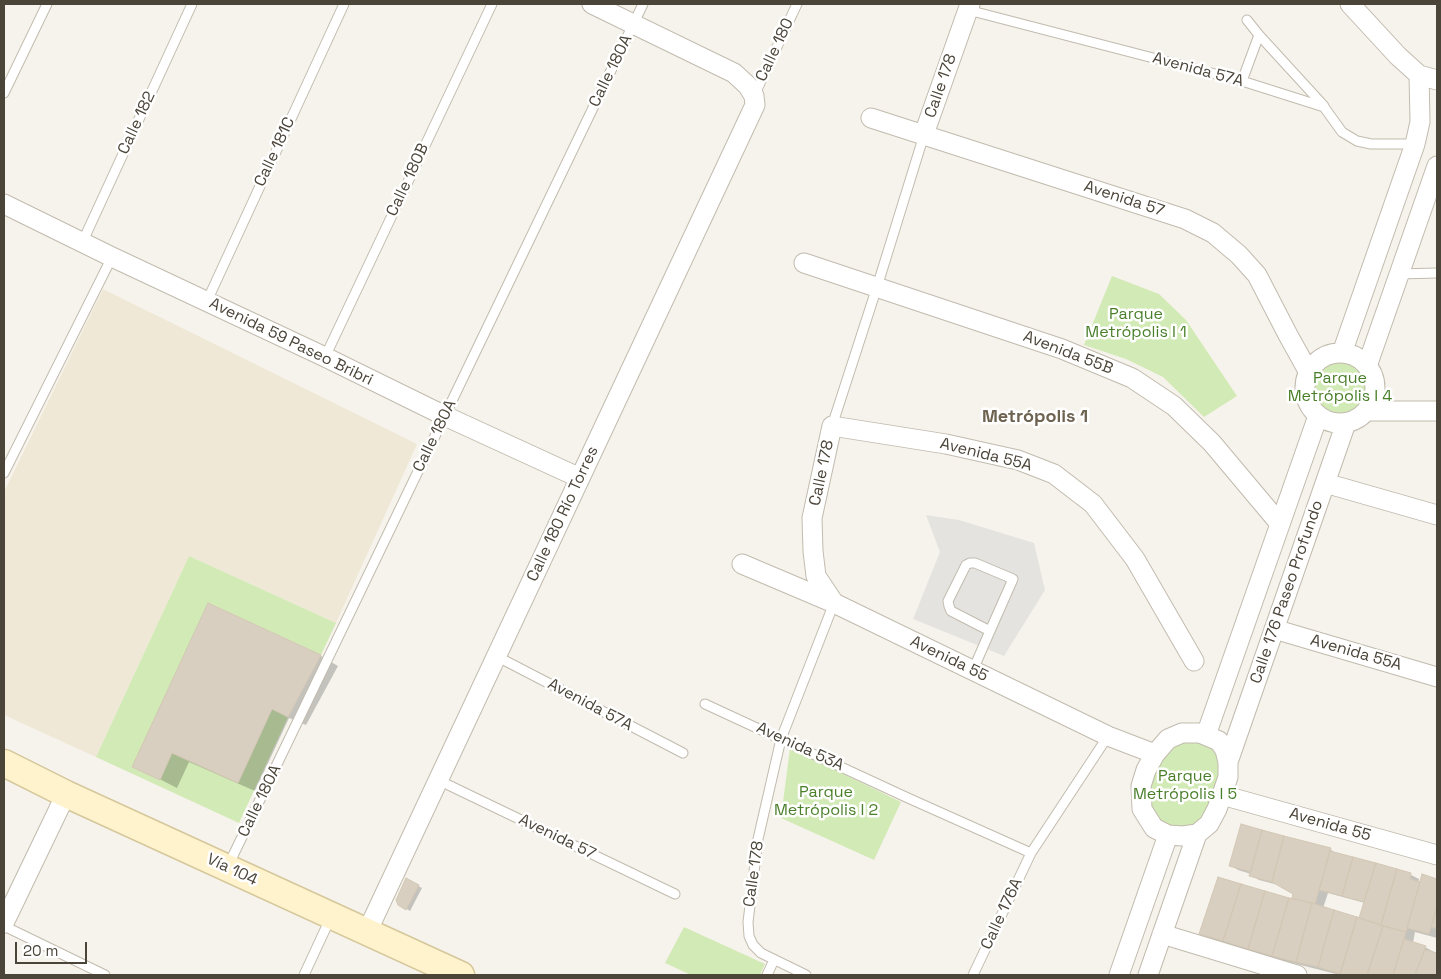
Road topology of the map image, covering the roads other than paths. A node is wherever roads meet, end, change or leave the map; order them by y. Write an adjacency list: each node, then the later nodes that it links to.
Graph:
1 (47, 4): 16 (lane)
2 (192, 4): 25 (lane, Calle 182)
3 (344, 4): 31 (lane, Calle 181C)
4 (492, 4): 33 (lane, Calle 180B)
5 (592, 4): 11 (street)
6 (643, 4): 11 (lane, Calle 180A)
7 (797, 4): 17 (lane, Calle 180)
8 (1350, 4): 13 (street)
9 (969, 7): 15 (lane, Avenida 57A); 21 (street, Calle 178)
10 (1247, 20): 12 (lane)
11 (634, 23): 17 (street); 38 (lane, Calle 180A)
12 (1259, 35): 15 (lane); 19 (lane)
13 (1419, 75): 14 (street); 18 (street)
14 (1437, 80)
15 (1242, 81): 19 (lane, Avenida 57A)
16 (4, 93)
17 (754, 96): 43 (street, Calle 180 Río Torres)
18 (1429, 105): 22 (street)
19 (1324, 107): 22 (lane)
20 (871, 118): 21 (street, Avenida 57)
21 (924, 134): 30 (lane, Calle 178); 35 (street, Avenida 57)
22 (1415, 144): 32 (street)
23 (1437, 166): 29 (street)
24 (4, 204): 25 (street, Avenida 59 Paseo Bribri)
25 (82, 243): 26 (street, Avenida 59 Paseo Bribri)
26 (112, 257): 31 (street, Avenida 59 Paseo Bribri); 42 (lane)
27 (804, 263): 30 (street, Avenida 55B)
28 (1437, 273): 29 (lane)
29 (1399, 274): 34 (street)
30 (877, 286): 41 (lane, Calle 178); 46 (street, Avenida 55B)
31 (206, 301): 33 (street, Avenida 59 Paseo Bribri)
32 (1342, 352): 34 (street); 35 (street)
33 (325, 357): 38 (street, Avenida 59 Paseo Bribri)
34 (1368, 366): 36 (street)
35 (1308, 371): 39 (street)
36 (1366, 411): 37 (street); 40 (street)
37 (1437, 411)
38 (445, 416): 43 (street, Avenida 59 Paseo Bribri); 70 (lane, Calle 180A)
39 (1318, 416): 40 (street); 46 (street, Calle 176 Paseo Profundo)
40 (1346, 423): 44 (street, Calle 176 Paseo Profundo)
41 (832, 426): 48 (street, Calle 178); 52 (street, Avenida 55A)
42 (4, 473)
43 (580, 478): 51 (street, Calle 180 Río Torres)
44 (1325, 483): 45 (street); 49 (street, Calle 176 Paseo Profundo)
45 (1437, 515)
46 (1280, 524): 56 (street, Calle 176 Paseo Profundo)
47 (742, 564): 48 (street, Avenida 55)
48 (834, 602): 53 (street, Avenida 55); 58 (lane, Calle 178)
49 (1274, 629): 54 (street, Avenida 55A); 61 (street, Calle 176 Paseo Profundo)
50 (990, 631): 50 (lane); 53 (lane)
51 (496, 656): 59 (lane, Avenida 57A); 63 (street, Calle 180 Río Torres)
52 (1194, 661)
53 (973, 670): 57 (street, Avenida 55)
54 (1437, 677)
55 (705, 704): 58 (lane, Avenida 53A)
56 (1206, 735): 60 (street); 61 (street)
57 (1108, 736): 60 (street, Avenida 55); 68 (lane, Calle 176A)
58 (781, 739): 68 (lane, Avenida 53A); 76 (lane, Calle 178)
59 (683, 754)
60 (1155, 754): 67 (street)
61 (1228, 762): 65 (street)
62 (4, 763): 64 (main road, Vía 104)
63 (438, 780): 71 (lane, Avenida 57); 74 (street, Calle 180 Río Torres)
64 (66, 794): 70 (main road, Vía 104); 73 (street)
65 (1222, 795): 66 (street); 69 (street, Avenida 55)
66 (1197, 834): 67 (street); 75 (street)
67 (1168, 835): 83 (street)
68 (1031, 853): 82 (lane, Calle 176A)
69 (1437, 855)
70 (227, 868): 72 (main road, Vía 104)
71 (675, 894)
72 (332, 916): 74 (main road, Vía 104); 78 (lane)
73 (4, 924): 77 (lane)
74 (367, 932): 79 (main road, Vía 104)
75 (1162, 934): 84 (street); 85 (street)
76 (774, 960): 80 (lane); 81 (lane)
77 (105, 975)
78 (304, 975)
79 (461, 975)
80 (767, 975)
81 (806, 975)
82 (973, 975)
83 (1119, 975)
84 (1148, 975)
85 (1297, 975)

